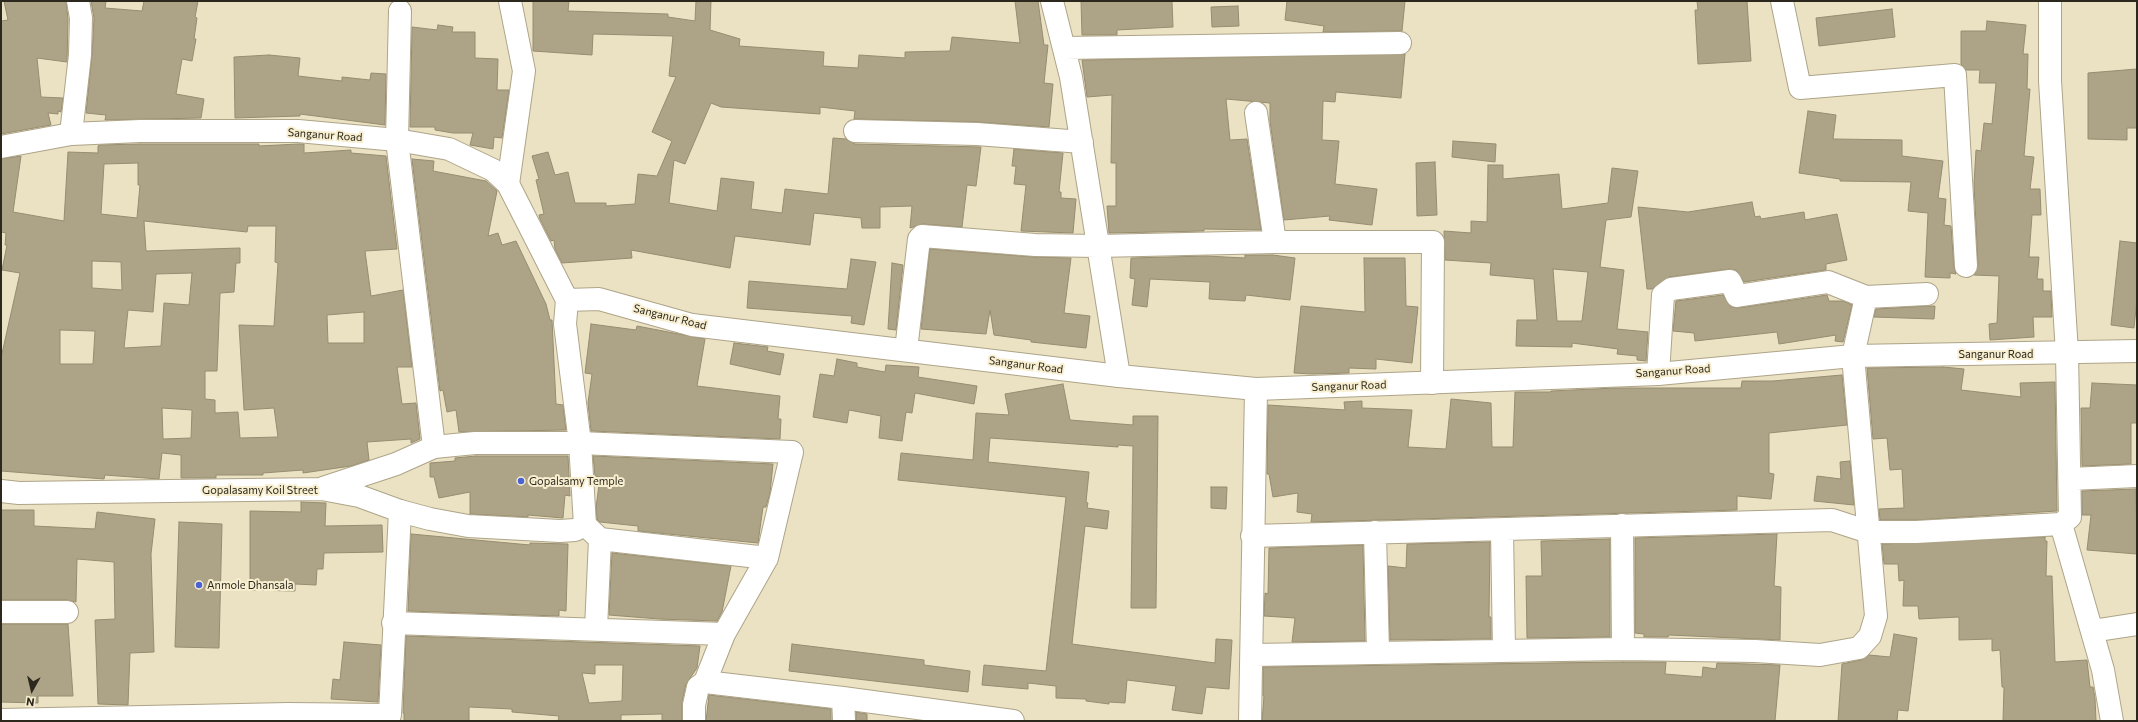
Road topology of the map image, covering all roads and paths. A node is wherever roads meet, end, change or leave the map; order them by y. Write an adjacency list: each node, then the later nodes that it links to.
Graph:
1 (78, 1): 11 (street)
2 (510, 1): 15 (street)
3 (1052, 1): 8 (street)
4 (1782, 1): 18 (street)
5 (2050, 1): 24 (street)
6 (400, 11): 12 (street)
7 (1400, 43): 8 (street)
8 (1064, 48): 13 (street)
9 (1256, 113): 16 (street)
10 (855, 131): 13 (street)
11 (71, 134): 12 (street, Sanganur Road); 14 (street, Sanganur Road)
12 (397, 140): 15 (street, Sanganur Road); 31 (street)
13 (1082, 142): 17 (street)
14 (1, 147)
15 (508, 184): 21 (street, Sanganur Road)
16 (1275, 242): 17 (street); 28 (street)
17 (1098, 246): 22 (street); 27 (street)
18 (1966, 266)
19 (1927, 294): 20 (street)
20 (1866, 297): 25 (street); 26 (street)
21 (567, 300): 22 (street, Sanganur Road); 30 (street)
22 (906, 350): 27 (street, Sanganur Road)
23 (2137, 351): 24 (street, Sanganur Road)
24 (2067, 353): 25 (street, Sanganur Road); 33 (street)
25 (1853, 356): 26 (street, Sanganur Road); 42 (street)
26 (1658, 374): 28 (street, Sanganur Road)
27 (1119, 376): 29 (street, Sanganur Road)
28 (1432, 383): 29 (street, Sanganur Road)
29 (1256, 389): 43 (street)
30 (580, 443): 31 (street); 40 (street); 44 (street)
31 (434, 447): 34 (street)
32 (2137, 476): 33 (street)
33 (2070, 480): 37 (street)
34 (322, 489): 35 (street, Gopalasamy Koil Street); 36 (street, Gopalasamy Koil Street)
35 (1, 491)
36 (400, 511): 40 (street, Gopalasamy Koil Street); 47 (street)
37 (2061, 524): 42 (street); 50 (street)
38 (1622, 525): 39 (street); 42 (street); 52 (street)
39 (1502, 530): 41 (street); 53 (street)
40 (593, 532): 44 (street); 49 (street)
41 (1375, 532): 43 (street); 54 (street)
42 (1869, 532): 52 (street)
43 (1252, 536): 55 (street)
44 (767, 558): 51 (street)
45 (1, 612): 46 (street)
46 (67, 612)
47 (393, 623): 49 (street); 59 (street)
48 (2137, 624): 50 (street)
49 (596, 629): 51 (street)
50 (2092, 630): 66 (street)
51 (724, 634): 56 (street)
52 (1623, 649): 53 (street)
53 (1504, 650): 54 (street)
54 (1378, 652): 55 (street)
55 (1252, 655): 65 (street)
56 (705, 682): 57 (street); 62 (street)
57 (843, 698): 63 (street); 64 (street)
58 (289, 718): 59 (street); 60 (street)
59 (391, 718)
60 (181, 719): 61 (street)
61 (1, 720)
62 (694, 721)
63 (844, 721)
64 (1012, 721)
65 (1250, 721)
66 (2112, 721)

